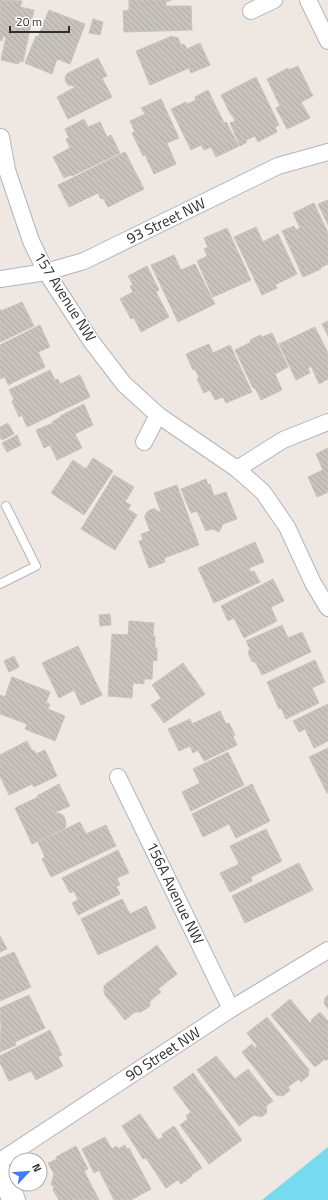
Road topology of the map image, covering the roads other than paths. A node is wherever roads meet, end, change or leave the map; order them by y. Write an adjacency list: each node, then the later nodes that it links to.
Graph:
1 (274, 0): 3 (street)
2 (308, 0): 4 (street)
3 (251, 11)
4 (328, 41)
5 (1, 137): 7 (street, 157 Avenue NW)
6 (328, 152): 7 (street, 93 Street NW)
7 (46, 272): 8 (street, 93 Street NW); 9 (street, 157 Avenue NW)
8 (0, 279)
9 (158, 415): 11 (street); 12 (street, 157 Avenue NW)
10 (328, 422): 12 (street)
11 (144, 442)
12 (237, 469): 15 (street, 157 Avenue NW)
13 (6, 506): 14 (lane)
14 (0, 584)
15 (328, 608)
16 (118, 777): 18 (street, 156A Avenue NW)
17 (328, 950): 18 (street, 90 Street NW)
18 (231, 1009): 19 (street, 90 Street NW)
19 (0, 1161)
20 (0, 1172): 21 (street)
21 (14, 1200)

